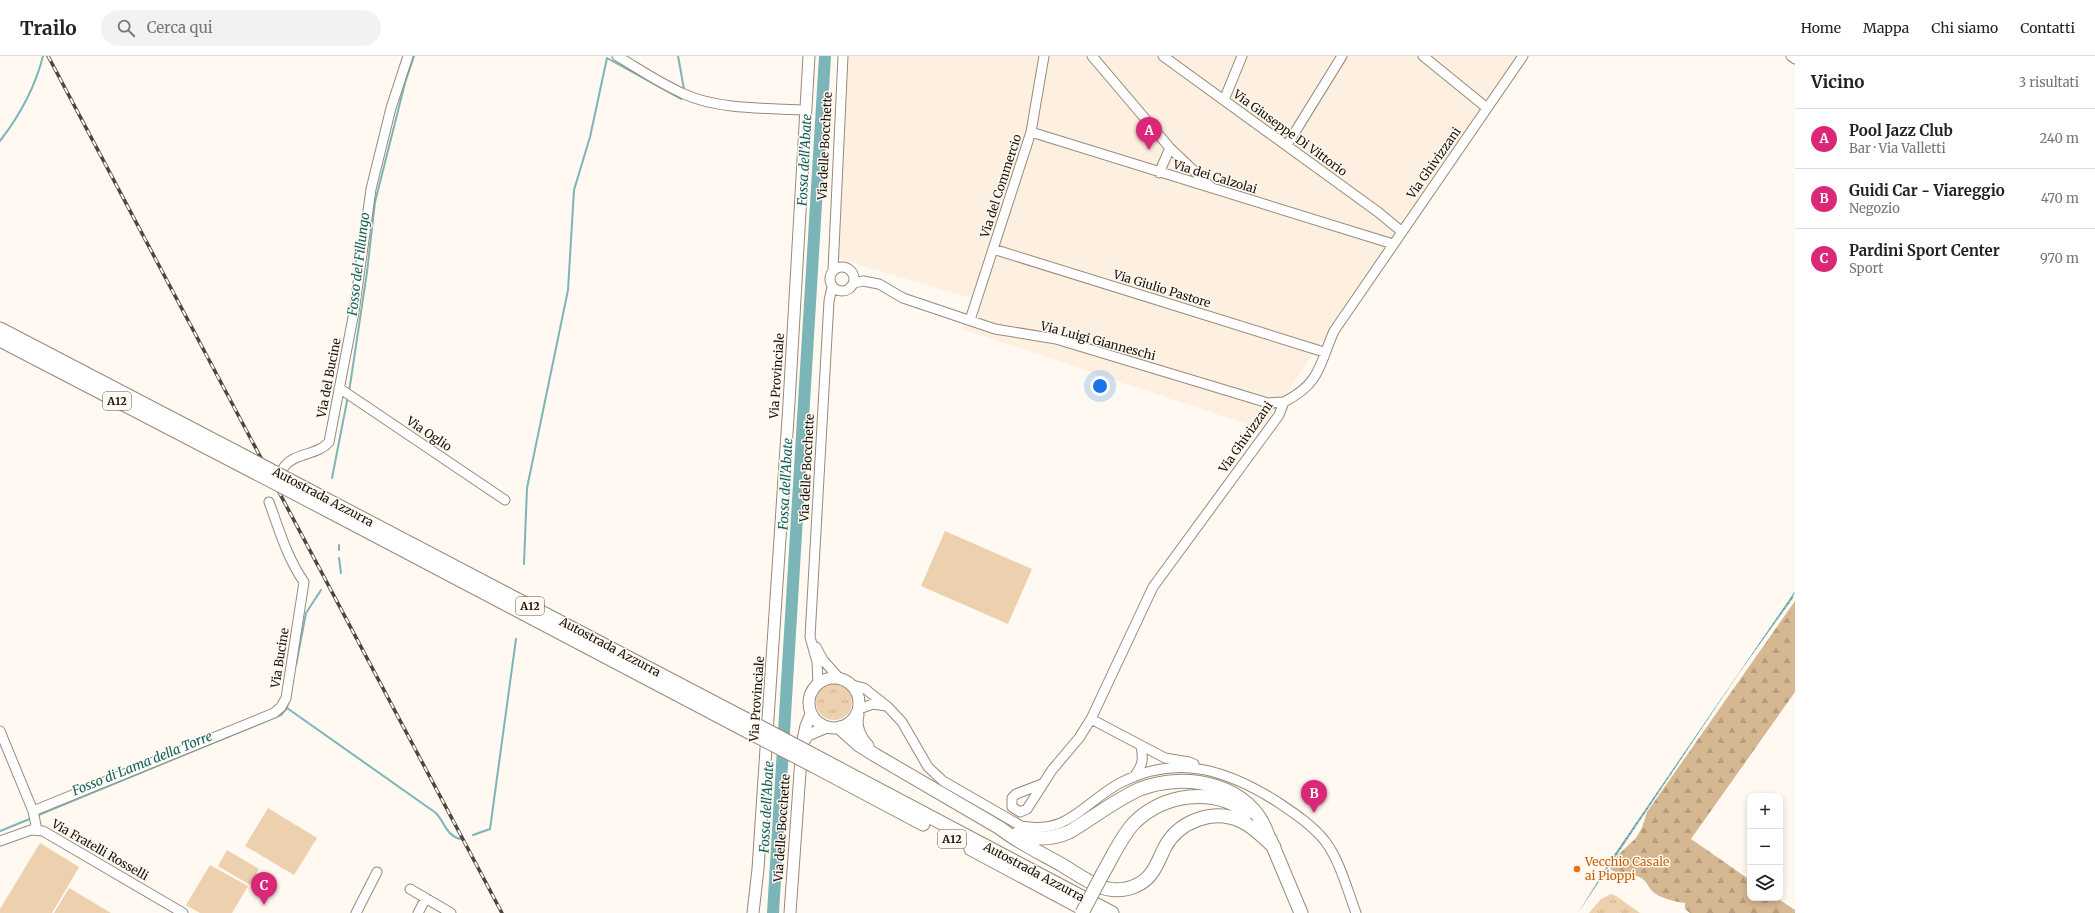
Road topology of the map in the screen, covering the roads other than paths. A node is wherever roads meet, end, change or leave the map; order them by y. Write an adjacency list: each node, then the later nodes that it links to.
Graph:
1 (408, 56): 32 (street, Via del Bucine)
2 (617, 56): 16 (street)
3 (809, 56): 16 (main road, Via Provinciale)
4 (843, 56): 25 (street, Via delle Bocchette)
5 (1044, 56): 17 (street, Via del Commercio)
6 (1092, 56): 19 (street)
7 (1163, 56): 14 (street, Via Giuseppe Di Vittorio)
8 (1242, 56): 14 (street)
9 (1342, 56): 18 (street)
10 (1423, 56): 15 (street)
11 (1523, 56): 15 (street, Via Ghivizzani)
12 (1791, 56): 13 (street)
13 (1795, 59)
14 (1224, 100): 18 (street, Via Giuseppe Di Vittorio)
15 (1487, 108): 22 (street, Via Ghivizzani)
16 (806, 110): 69 (main road, Via Provinciale)
17 (1031, 132): 20 (street, Via dei Calzolai); 24 (street, Via del Commercio)
18 (1287, 146): 22 (street, Via Giuseppe Di Vittorio)
19 (1170, 148): 20 (street); 21 (street)
20 (1159, 173): 21 (street, Via dei Calzolai)
21 (1215, 190): 23 (street, Via dei Calzolai)
22 (1401, 230): 23 (street, Via Ghivizzani)
23 (1393, 244): 31 (street, Via Ghivizzani)
24 (993, 249): 28 (street, Via del Commercio); 31 (street, Via Giulio Pastore)
25 (837, 269): 26 (street); 27 (street, Via delle Bocchette)
26 (857, 279): 27 (street); 28 (street, Via Luigi Gianneschi)
27 (835, 289): 38 (street, Via delle Bocchette)
28 (970, 320): 33 (street, Via Luigi Gianneschi)
29 (0, 329): 34 (highway, Autostrada Azzurra / A12)
30 (0, 340): 34 (highway, Autostrada Azzurra / A12)
31 (1324, 352): 33 (street, Via Ghivizzani)
32 (345, 392): 35 (street, Via del Bucine); 36 (street, Via Oglio)
33 (1284, 402): 45 (street, Via Ghivizzani)
34 (234, 456): 46 (highway, Autostrada Azzurra / A12, bridge); 46 (highway, Autostrada Azzurra / A12, bridge)
35 (284, 467)
36 (505, 500)
37 (270, 502): 58 (street, Via Bucine)
38 (810, 637): 39 (street); 40 (street)
39 (839, 678): 40 (main road); 41 (main road)
40 (818, 684): 44 (main road)
41 (852, 685): 42 (street); 43 (main road)
42 (888, 707): 43 (street); 56 (street)
43 (858, 712): 48 (main road); 52 (highway)
44 (811, 714): 47 (main road); 50 (main road, Via delle Bocchette)
45 (1091, 719): 51 (street); 57 (street, Via Ghivizzani)
46 (750, 727): 53 (highway, Autostrada Azzurra / A12, bridge)
47 (826, 727): 48 (main road); 50 (main road)
48 (840, 728): 52 (highway)
49 (0, 731): 58 (street)
50 (802, 744): 70 (main road, Via delle Bocchette)
51 (1142, 747): 54 (street); 55 (street); 56 (street)
52 (875, 755): 59 (highway)
53 (816, 761): 72 (highway, Autostrada Azzurra / A12); 73 (highway, Autostrada Azzurra / A12)
54 (1200, 768): 55 (street); 75 (street)
55 (1157, 770): 56 (street)
56 (1134, 777)
57 (1042, 784)
58 (34, 820): 60 (street, Via Fratelli Rosselli); 65 (street, Via Fratelli Rosselli)
59 (1000, 828): 61 (highway); 61 (highway)
60 (0, 841)
61 (1271, 841): 71 (highway, bridge); 74 (highway)
62 (377, 872): 66 (street)
63 (410, 889): 64 (street)
64 (426, 898): 67 (street); 68 (street)
65 (183, 913)
66 (356, 913)
67 (418, 913)
68 (451, 913)
69 (753, 913)
70 (790, 913)
71 (1082, 913)
72 (1091, 913)
73 (1112, 913)
74 (1301, 913)
75 (1356, 913)

